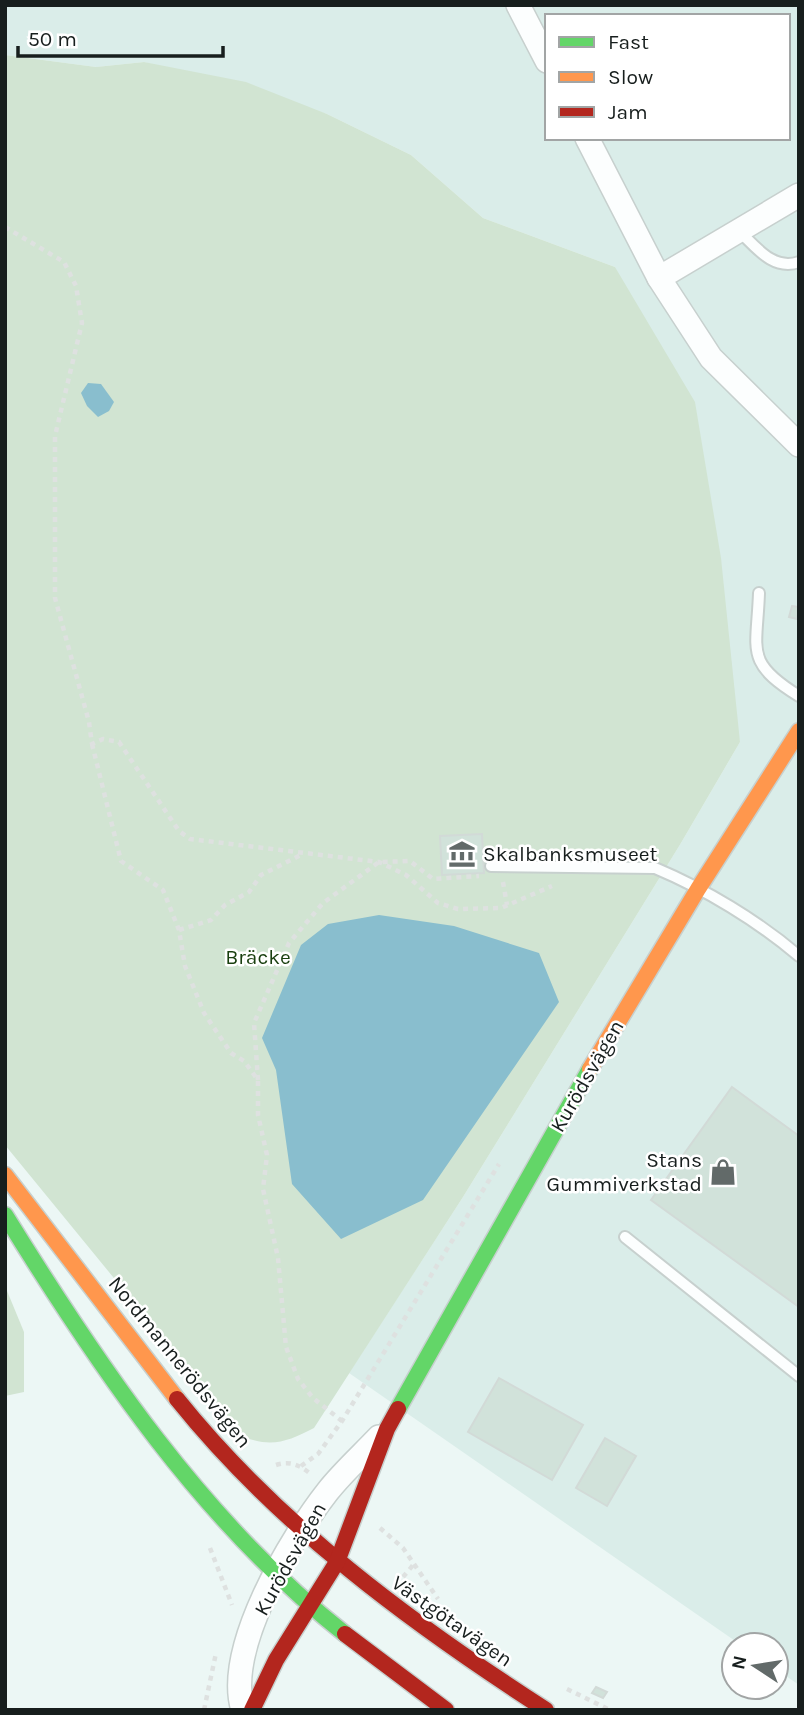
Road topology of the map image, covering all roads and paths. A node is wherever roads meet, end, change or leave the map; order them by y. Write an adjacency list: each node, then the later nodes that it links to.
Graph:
1 (518, 5): 2 (street)
2 (545, 57)
3 (588, 140): 8 (street)
4 (799, 195): 6 (street)
5 (5, 227): 13 (path)
6 (739, 231): 7 (lane); 8 (street)
7 (799, 262)
8 (659, 278): 9 (street)
9 (799, 445)
10 (759, 593): 11 (lane)
11 (799, 696)
12 (799, 731): 18 (main road, Kurödsvägen)
13 (92, 744): 14 (path); 19 (path)
14 (303, 854): 15 (path); 19 (path)
15 (379, 862): 16 (path); 17 (path); 21 (path)
16 (491, 866): 17 (lane)
17 (574, 866): 18 (lane)
18 (698, 890): 20 (lane); 28 (main road, Kurödsvägen)
19 (178, 930): 21 (path)
20 (799, 956)
21 (258, 1080): 27 (path)
22 (504, 1156): 27 (path)
23 (5, 1175): 31 (main road, Nordmannerödsvägen)
24 (5, 1215): 34 (main road)
25 (625, 1237): 26 (lane)
26 (799, 1376)
27 (342, 1421): 29 (path)
28 (387, 1429): 30 (main road, Kurödsvägen); 31 (street, Kurödsvägen)
29 (301, 1466)
30 (358, 1513): 33 (main road, Kurödsvägen); 36 (path)
31 (301, 1530): 33 (main road, Nordmannerödsvägen); 34 (street, Kurödsvägen)
32 (207, 1539): 37 (path)
33 (337, 1562): 35 (main road, Kurödsvägen); 44 (main road, Västgötavägen)
34 (276, 1574): 35 (main road); 41 (street, Kurödsvägen)
35 (310, 1604): 42 (main road, Kurödsvägen); 43 (main road)
36 (444, 1606)
37 (229, 1615)
38 (220, 1641): 40 (path)
39 (558, 1685): 45 (path)
40 (204, 1710)
41 (243, 1710)
42 (252, 1710)
43 (446, 1710)
44 (546, 1710)
45 (610, 1710)

